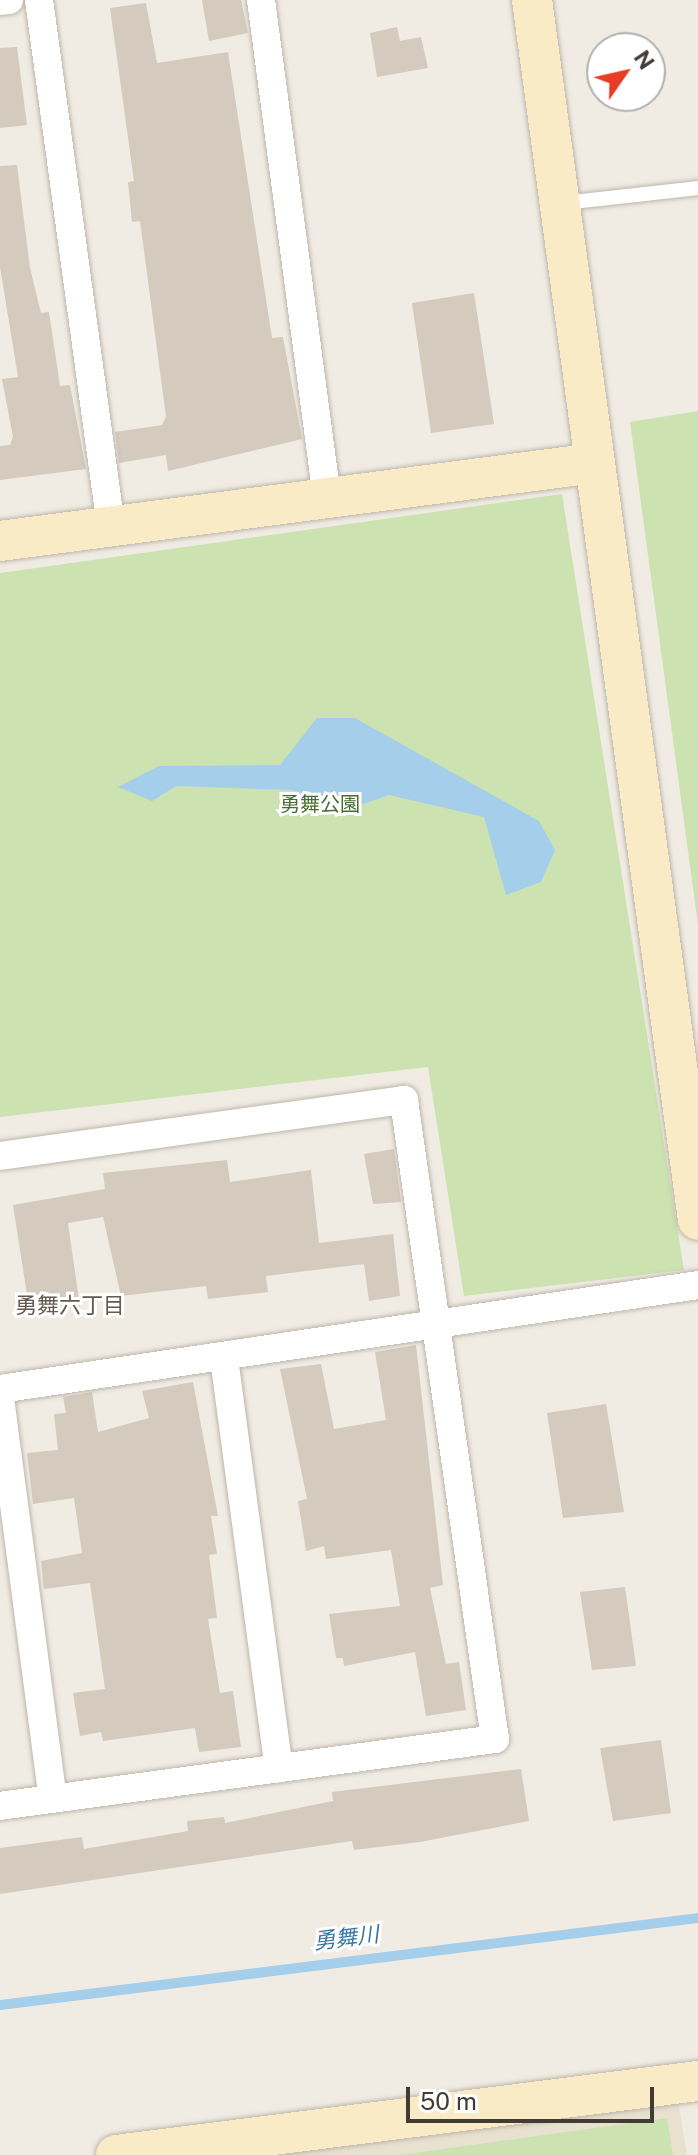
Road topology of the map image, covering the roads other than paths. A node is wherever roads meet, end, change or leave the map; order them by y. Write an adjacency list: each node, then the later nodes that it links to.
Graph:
1 (9, 0): 5 (street)
2 (39, 0): 10 (street)
3 (261, 0): 9 (street)
4 (532, 0): 7 (street)
5 (0, 1)
6 (698, 188): 7 (lane)
7 (559, 203): 8 (street)
8 (595, 463): 9 (street); 13 (street)
9 (327, 498): 10 (street)
10 (111, 527): 11 (street)
11 (0, 541)
12 (0, 1156): 15 (street)
13 (698, 1220)
14 (698, 1285): 15 (street)
15 (438, 1323): 16 (street); 19 (street)
16 (224, 1358): 17 (street); 19 (street)
17 (0, 1389)
18 (0, 1398): 20 (street)
19 (279, 1768): 20 (street)
20 (53, 1799): 21 (street)
21 (0, 1806)
22 (698, 2081): 23 (street)
23 (116, 2155)

